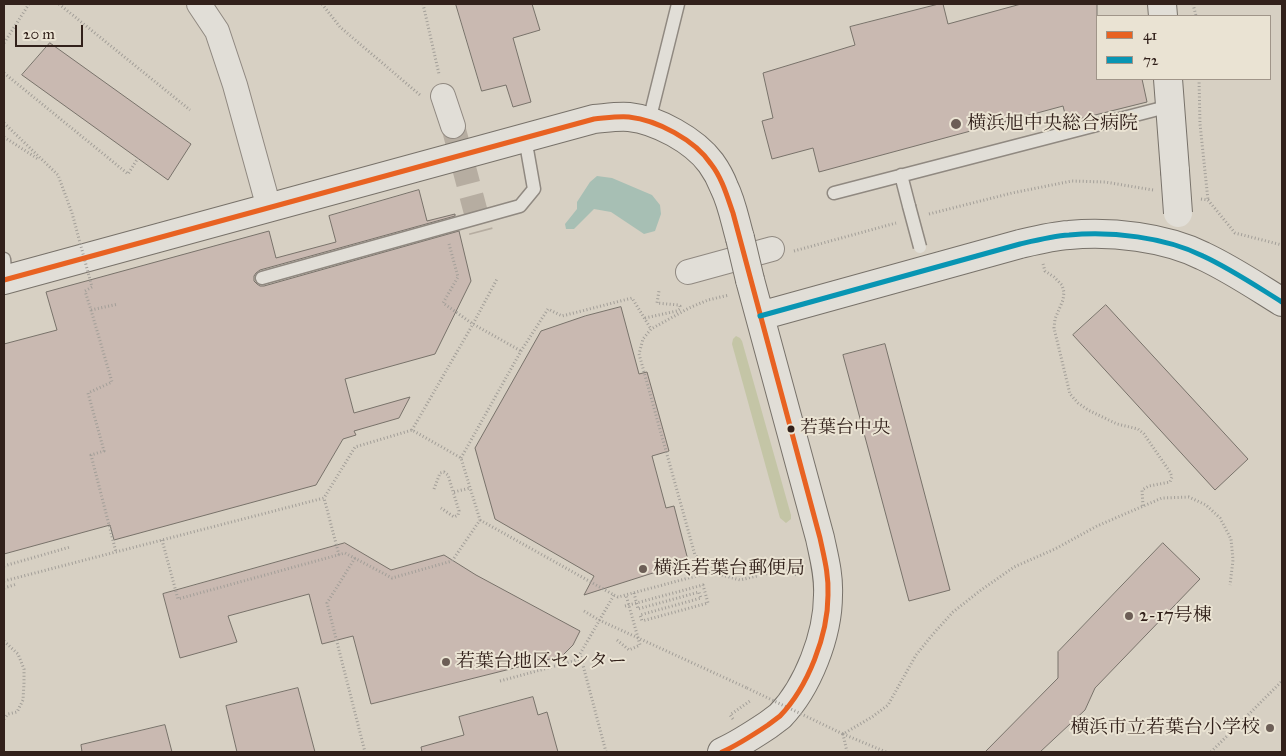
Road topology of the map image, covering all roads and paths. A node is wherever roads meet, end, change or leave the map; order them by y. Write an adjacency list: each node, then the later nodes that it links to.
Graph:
1 (28, 4): 7 (path)
2 (59, 4): 13 (path)
3 (199, 4): 26 (street)
4 (322, 4): 11 (path)
5 (423, 4): 11 (path)
6 (678, 4): 14 (lane)
7 (4, 43)
8 (4, 73): 19 (path)
9 (1168, 80): 12 (street)
10 (1199, 80): 24 (path)
11 (443, 96): 16 (street)
12 (1170, 106): 21 (lane); 25 (street, bridge)
13 (190, 110)
14 (649, 121): 18 (street); 39 (street, bridge)
15 (4, 123): 20 (path)
16 (452, 126)
17 (4, 137): 20 (path)
18 (525, 138): 26 (street); 37 (lane)
19 (138, 158)
20 (45, 163): 43 (path, bridge)
21 (901, 175): 23 (lane); 33 (lane, bridge)
22 (1156, 191): 27 (path)
23 (834, 193)
24 (1208, 200): 25 (path); 30 (path)
25 (1188, 206): 31 (street)
26 (269, 208): 36 (street)
27 (922, 216)
28 (904, 221): 32 (path)
29 (448, 243): 46 (path)
30 (1282, 245)
31 (1180, 246): 33 (street); 41 (street)
32 (772, 250): 35 (street)
33 (923, 258): 44 (street)
34 (1041, 258): 55 (path)
35 (688, 272)
36 (4, 273)
37 (262, 278)
38 (497, 279): 46 (path)
39 (740, 287): 44 (street); 47 (path)
40 (659, 291): 45 (path)
41 (1282, 302)
42 (118, 304): 43 (path)
43 (91, 310): 60 (path)
44 (760, 316): 86 (street)
45 (645, 318): 47 (path); 48 (path)
46 (473, 324): 48 (path); 49 (path)
47 (651, 329): 64 (path)
48 (522, 352): 50 (path)
49 (412, 430): 50 (path); 54 (path)
50 (461, 458): 51 (path)
51 (470, 488): 53 (path); 57 (path)
52 (434, 489): 53 (path)
53 (454, 492): 56 (path)
54 (324, 498): 58 (path); 61 (path)
55 (1143, 506): 68 (path); 83 (path)
56 (441, 508)
57 (480, 520): 62 (path); 71 (path)
58 (162, 540): 60 (path); 61 (path)
59 (70, 547): 63 (path)
60 (116, 552): 66 (path)
61 (339, 555): 62 (path)
62 (355, 558): 84 (path)
63 (4, 566)
64 (711, 572): 65 (path); 70 (path)
65 (798, 576)
66 (4, 581)
67 (17, 584): 69 (path)
68 (1230, 586)
69 (4, 588)
70 (634, 593): 72 (path); 73 (path, bridge)
71 (614, 595): 72 (path); 75 (path)
72 (626, 595): 76 (path, bridge)
73 (625, 606)
74 (584, 611): 75 (path)
75 (600, 620): 78 (path); 83 (path, bridge)
76 (617, 640)
77 (4, 641): 81 (path)
78 (581, 659): 79 (path); 85 (path)
79 (500, 681)
80 (1282, 681): 89 (path)
81 (6, 713): 82 (path)
82 (4, 719)
83 (843, 734): 87 (path); 88 (path)
84 (365, 752)
85 (606, 752)
86 (722, 752)
87 (847, 752)
88 (886, 752)
89 (1211, 752)

